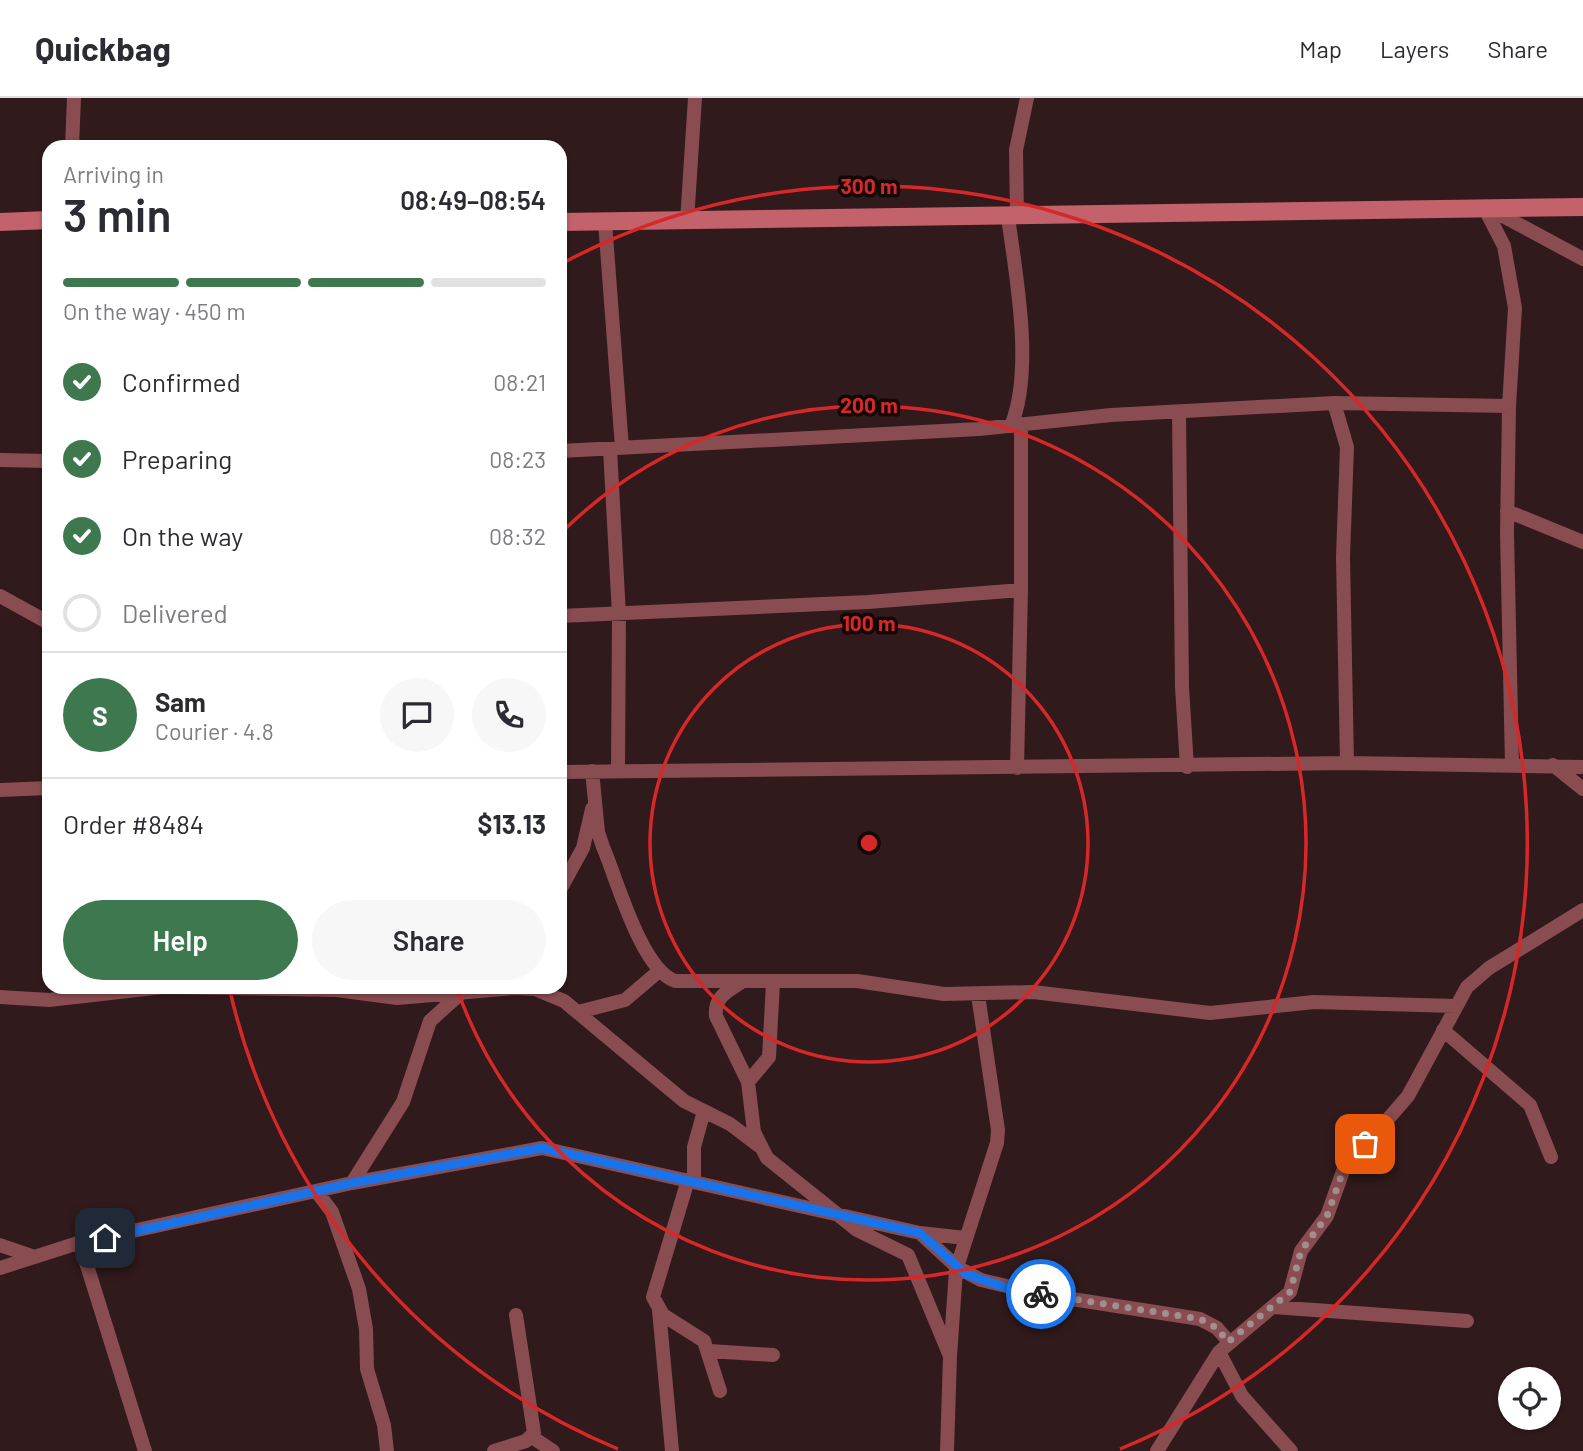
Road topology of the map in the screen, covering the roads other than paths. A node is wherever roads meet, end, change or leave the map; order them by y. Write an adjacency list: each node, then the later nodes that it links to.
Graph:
1 (74, 98): 4 (street)
2 (695, 98): 9 (street)
3 (1027, 98): 7 (street)
4 (72, 140)
5 (1583, 207): 6 (main road)
6 (1488, 209): 7 (main road); 13 (street); 15 (street)
7 (1012, 217): 9 (main road); 17 (street)
8 (42, 220): 10 (main road)
9 (687, 221): 12 (main road)
10 (0, 222)
11 (567, 222): 12 (main road)
12 (605, 222): 18 (street)
13 (1583, 258)
14 (1334, 403): 15 (street); 16 (street); 29 (street)
15 (1508, 406): 22 (street)
16 (1179, 413): 17 (street); 33 (street)
17 (1016, 425): 18 (street); 24 (street)
18 (616, 449): 19 (street); 26 (street)
19 (567, 451)
20 (0, 460): 21 (street)
21 (42, 461)
22 (1507, 512): 23 (street); 30 (street)
23 (1583, 542)
24 (1021, 590): 26 (street); 34 (street)
25 (0, 596): 28 (street)
26 (619, 615): 27 (street); 37 (street)
27 (567, 617)
28 (42, 619)
29 (1347, 764): 30 (street); 33 (street)
30 (1512, 764): 31 (street)
31 (1553, 765): 32 (street); 39 (street)
32 (1581, 765)
33 (1187, 767): 34 (street)
34 (1017, 768): 37 (street)
35 (592, 771): 36 (street); 37 (street); 41 (street)
36 (567, 772)
37 (618, 772)
38 (42, 788): 40 (street)
39 (1583, 789)
40 (0, 790)
41 (594, 797): 42 (street); 44 (street)
42 (567, 877)
43 (1583, 910): 55 (street)
44 (659, 971): 45 (street); 56 (street)
45 (741, 983): 46 (street); 59 (street)
46 (773, 983): 52 (street); 59 (street)
47 (102, 994): 53 (street)
48 (390, 994): 54 (street)
49 (453, 994): 54 (street)
50 (460, 994): 57 (street)
51 (550, 994): 56 (street)
52 (978, 995): 55 (street); 68 (street)
53 (0, 997)
54 (421, 998): 57 (street)
55 (1455, 1006): 58 (street)
56 (578, 1012): 60 (street)
57 (426, 1028): 64 (street)
58 (1443, 1030): 62 (street); 74 (street)
59 (748, 1082): 61 (street)
60 (704, 1111): 61 (street); 63 (street)
61 (759, 1146): 66 (street)
62 (1551, 1157)
63 (691, 1181): 64 (street); 66 (street); 75 (street)
64 (352, 1183): 65 (street)
65 (317, 1192): 69 (street); 85 (street)
66 (837, 1214): 67 (street); 81 (street)
67 (920, 1233): 68 (street); 72 (street)
68 (965, 1238): 72 (street)
69 (80, 1243): 71 (street); 84 (street)
70 (0, 1245): 71 (street)
71 (35, 1257): 73 (street)
72 (957, 1267): 78 (street); 81 (street)
73 (0, 1268)
74 (1273, 1307): 77 (street); 78 (street)
75 (659, 1310): 79 (street); 88 (street)
76 (516, 1315): 83 (street)
77 (1467, 1321)
78 (1224, 1347): 90 (street); 91 (street)
79 (709, 1352): 80 (street); 82 (street)
80 (773, 1355)
81 (950, 1356): 89 (street)
82 (720, 1391)
83 (532, 1437): 86 (street); 87 (street)
84 (145, 1451)
85 (387, 1451)
86 (494, 1451)
87 (553, 1451)
88 (672, 1451)
89 (947, 1451)
90 (1157, 1451)
91 (1291, 1451)

